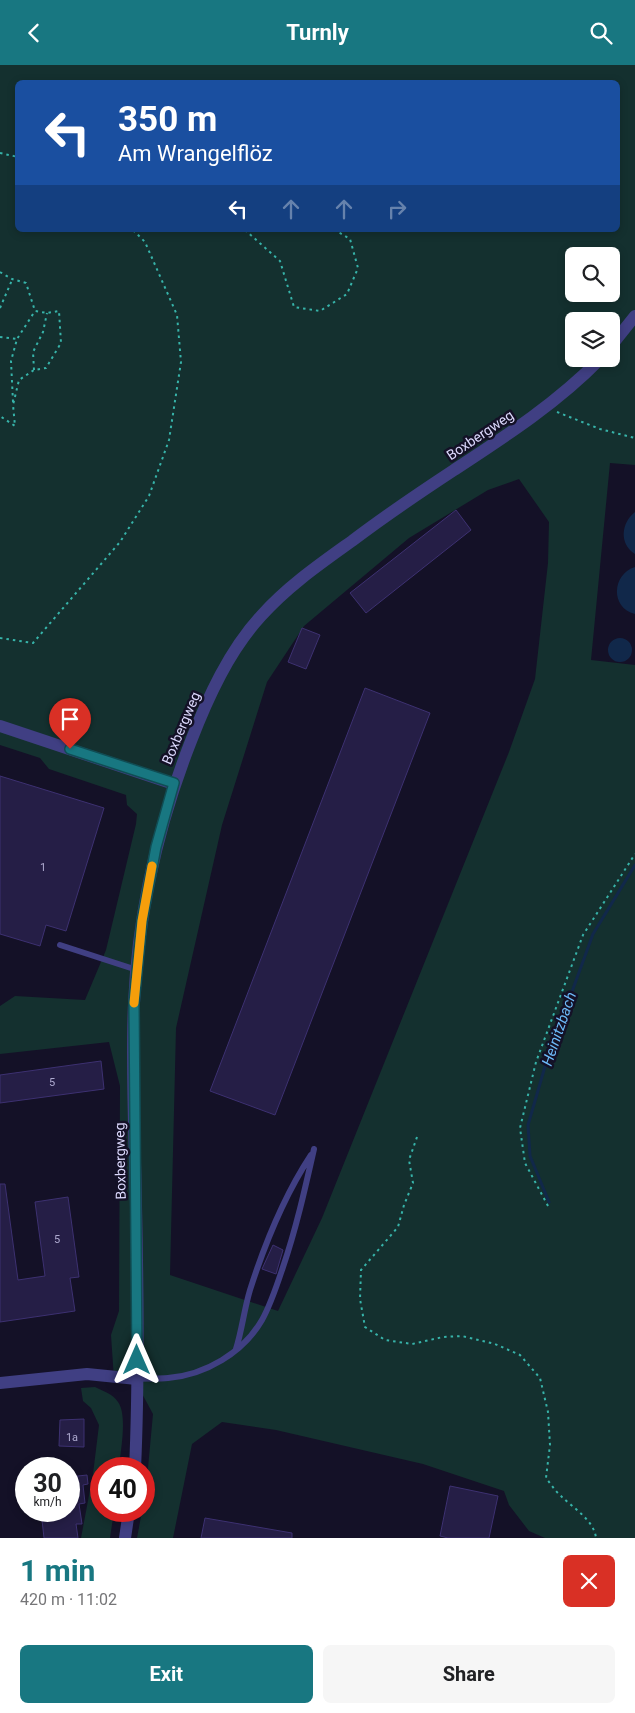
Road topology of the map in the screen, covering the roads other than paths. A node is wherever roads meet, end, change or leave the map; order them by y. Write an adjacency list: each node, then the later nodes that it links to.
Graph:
1 (635, 316): 2 (street)
2 (620, 335)
3 (592, 367): 5 (street, Boxbergweg)
4 (0, 726): 5 (street)
5 (174, 783): 7 (street, Boxbergweg)
6 (60, 945): 7 (lane)
7 (137, 970): 9 (street, Boxbergweg)
8 (235, 1351): 8 (lane); 9 (lane)
9 (137, 1379): 10 (street); 11 (street, Boxbergweg)
10 (0, 1383)
11 (134, 1457)
12 (127, 1522): 13 (street)
13 (125, 1538)

